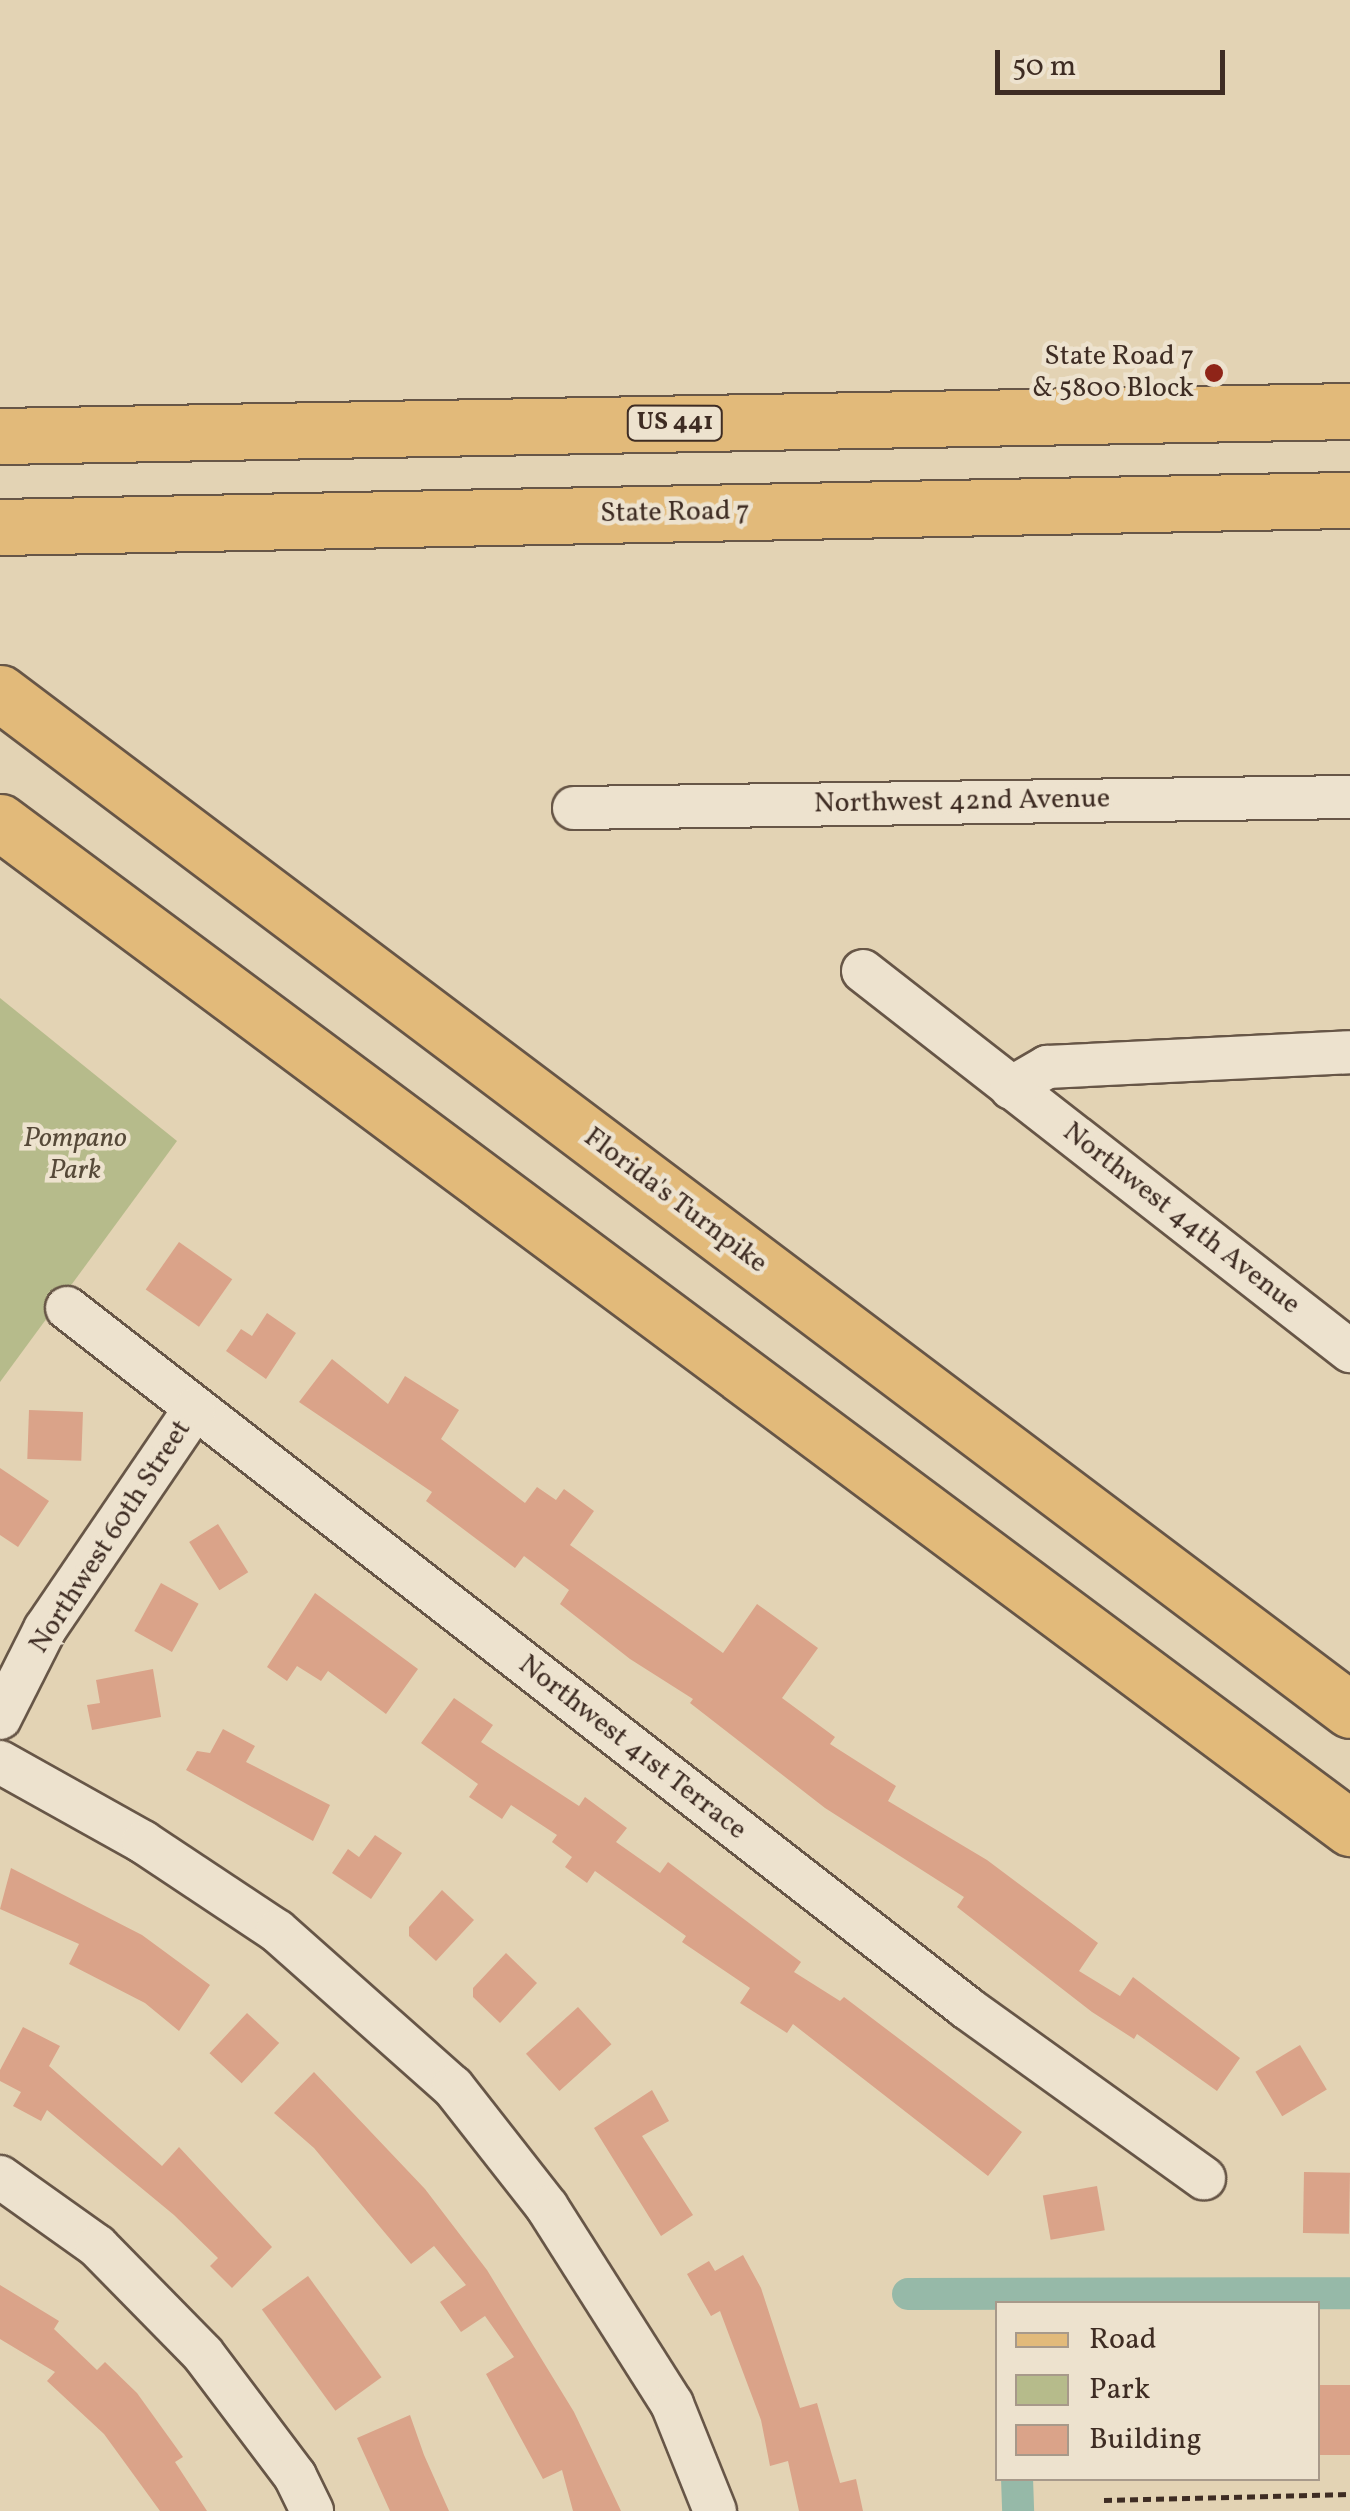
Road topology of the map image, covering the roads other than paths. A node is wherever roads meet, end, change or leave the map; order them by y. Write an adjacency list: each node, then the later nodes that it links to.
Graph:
1 (1350, 411): 2 (main road, US 441)
2 (0, 436)
3 (1350, 500): 4 (main road, State Road 7)
4 (0, 527)
5 (0, 692): 15 (main road, Florida's Turnpike)
6 (1350, 797): 7 (street, Northwest 42nd Avenue)
7 (574, 808)
8 (0, 822): 18 (main road)
9 (864, 971): 11 (street, Northwest 44th Avenue)
10 (1350, 1052): 11 (street)
11 (1011, 1088): 13 (street, Northwest 44th Avenue)
12 (67, 1308): 14 (street, Northwest 41st Terrace)
13 (1350, 1351)
14 (194, 1410): 16 (street, Northwest 60th Street); 20 (street, Northwest 41st Terrace)
15 (1350, 1710)
16 (0, 1718)
17 (0, 1762): 22 (street)
18 (1350, 1828)
19 (0, 2177): 21 (street)
20 (1204, 2178)
21 (304, 2493)
22 (713, 2506)

